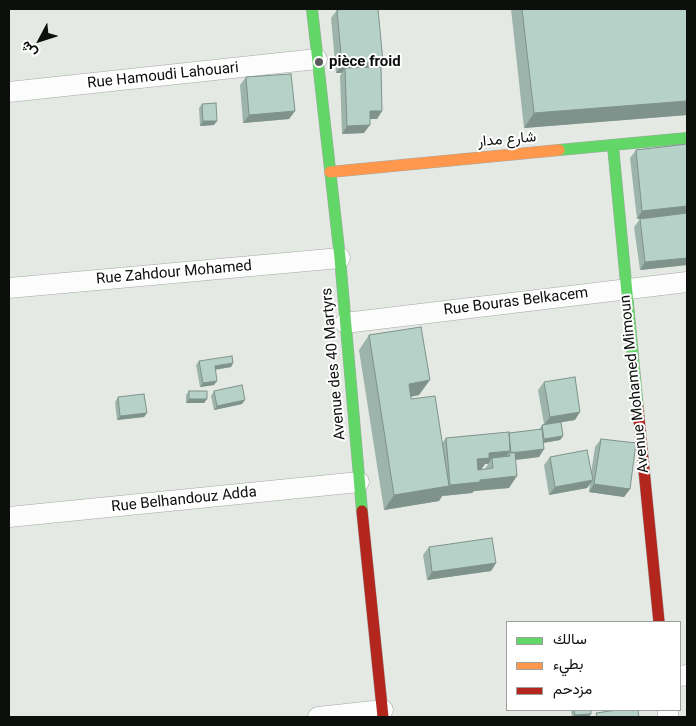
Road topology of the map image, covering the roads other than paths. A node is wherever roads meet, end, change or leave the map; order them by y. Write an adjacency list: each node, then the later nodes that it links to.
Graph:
1 (312, 9): 2 (street, Avenue des 40 Martyrs)
2 (317, 59): 3 (street, Rue Hamoudi Lahouari); 6 (street, Avenue des 40 Martyrs)
3 (9, 92)
4 (687, 138): 5 (street, شارع مدار)
5 (613, 146): 6 (street, شارع مدار); 10 (street, Avenue Mohamed Mimoun)
6 (330, 172): 7 (street, Avenue des 40 Martyrs)
7 (340, 258): 9 (street, Rue Zahdour Mohamed); 11 (street, Avenue des 40 Martyrs)
8 (687, 282): 10 (street, Rue Bouras Belkacem)
9 (9, 288)
10 (626, 289): 11 (street, Rue Bouras Belkacem); 14 (street, Avenue Mohamed Mimoun)
11 (345, 323): 12 (street, Avenue des 40 Martyrs)
12 (359, 482): 13 (street, Rue Belhandouz Adda); 15 (street, Avenue des 40 Martyrs)
13 (9, 517)
14 (659, 621)
15 (383, 714): 16 (street)
16 (318, 717)

